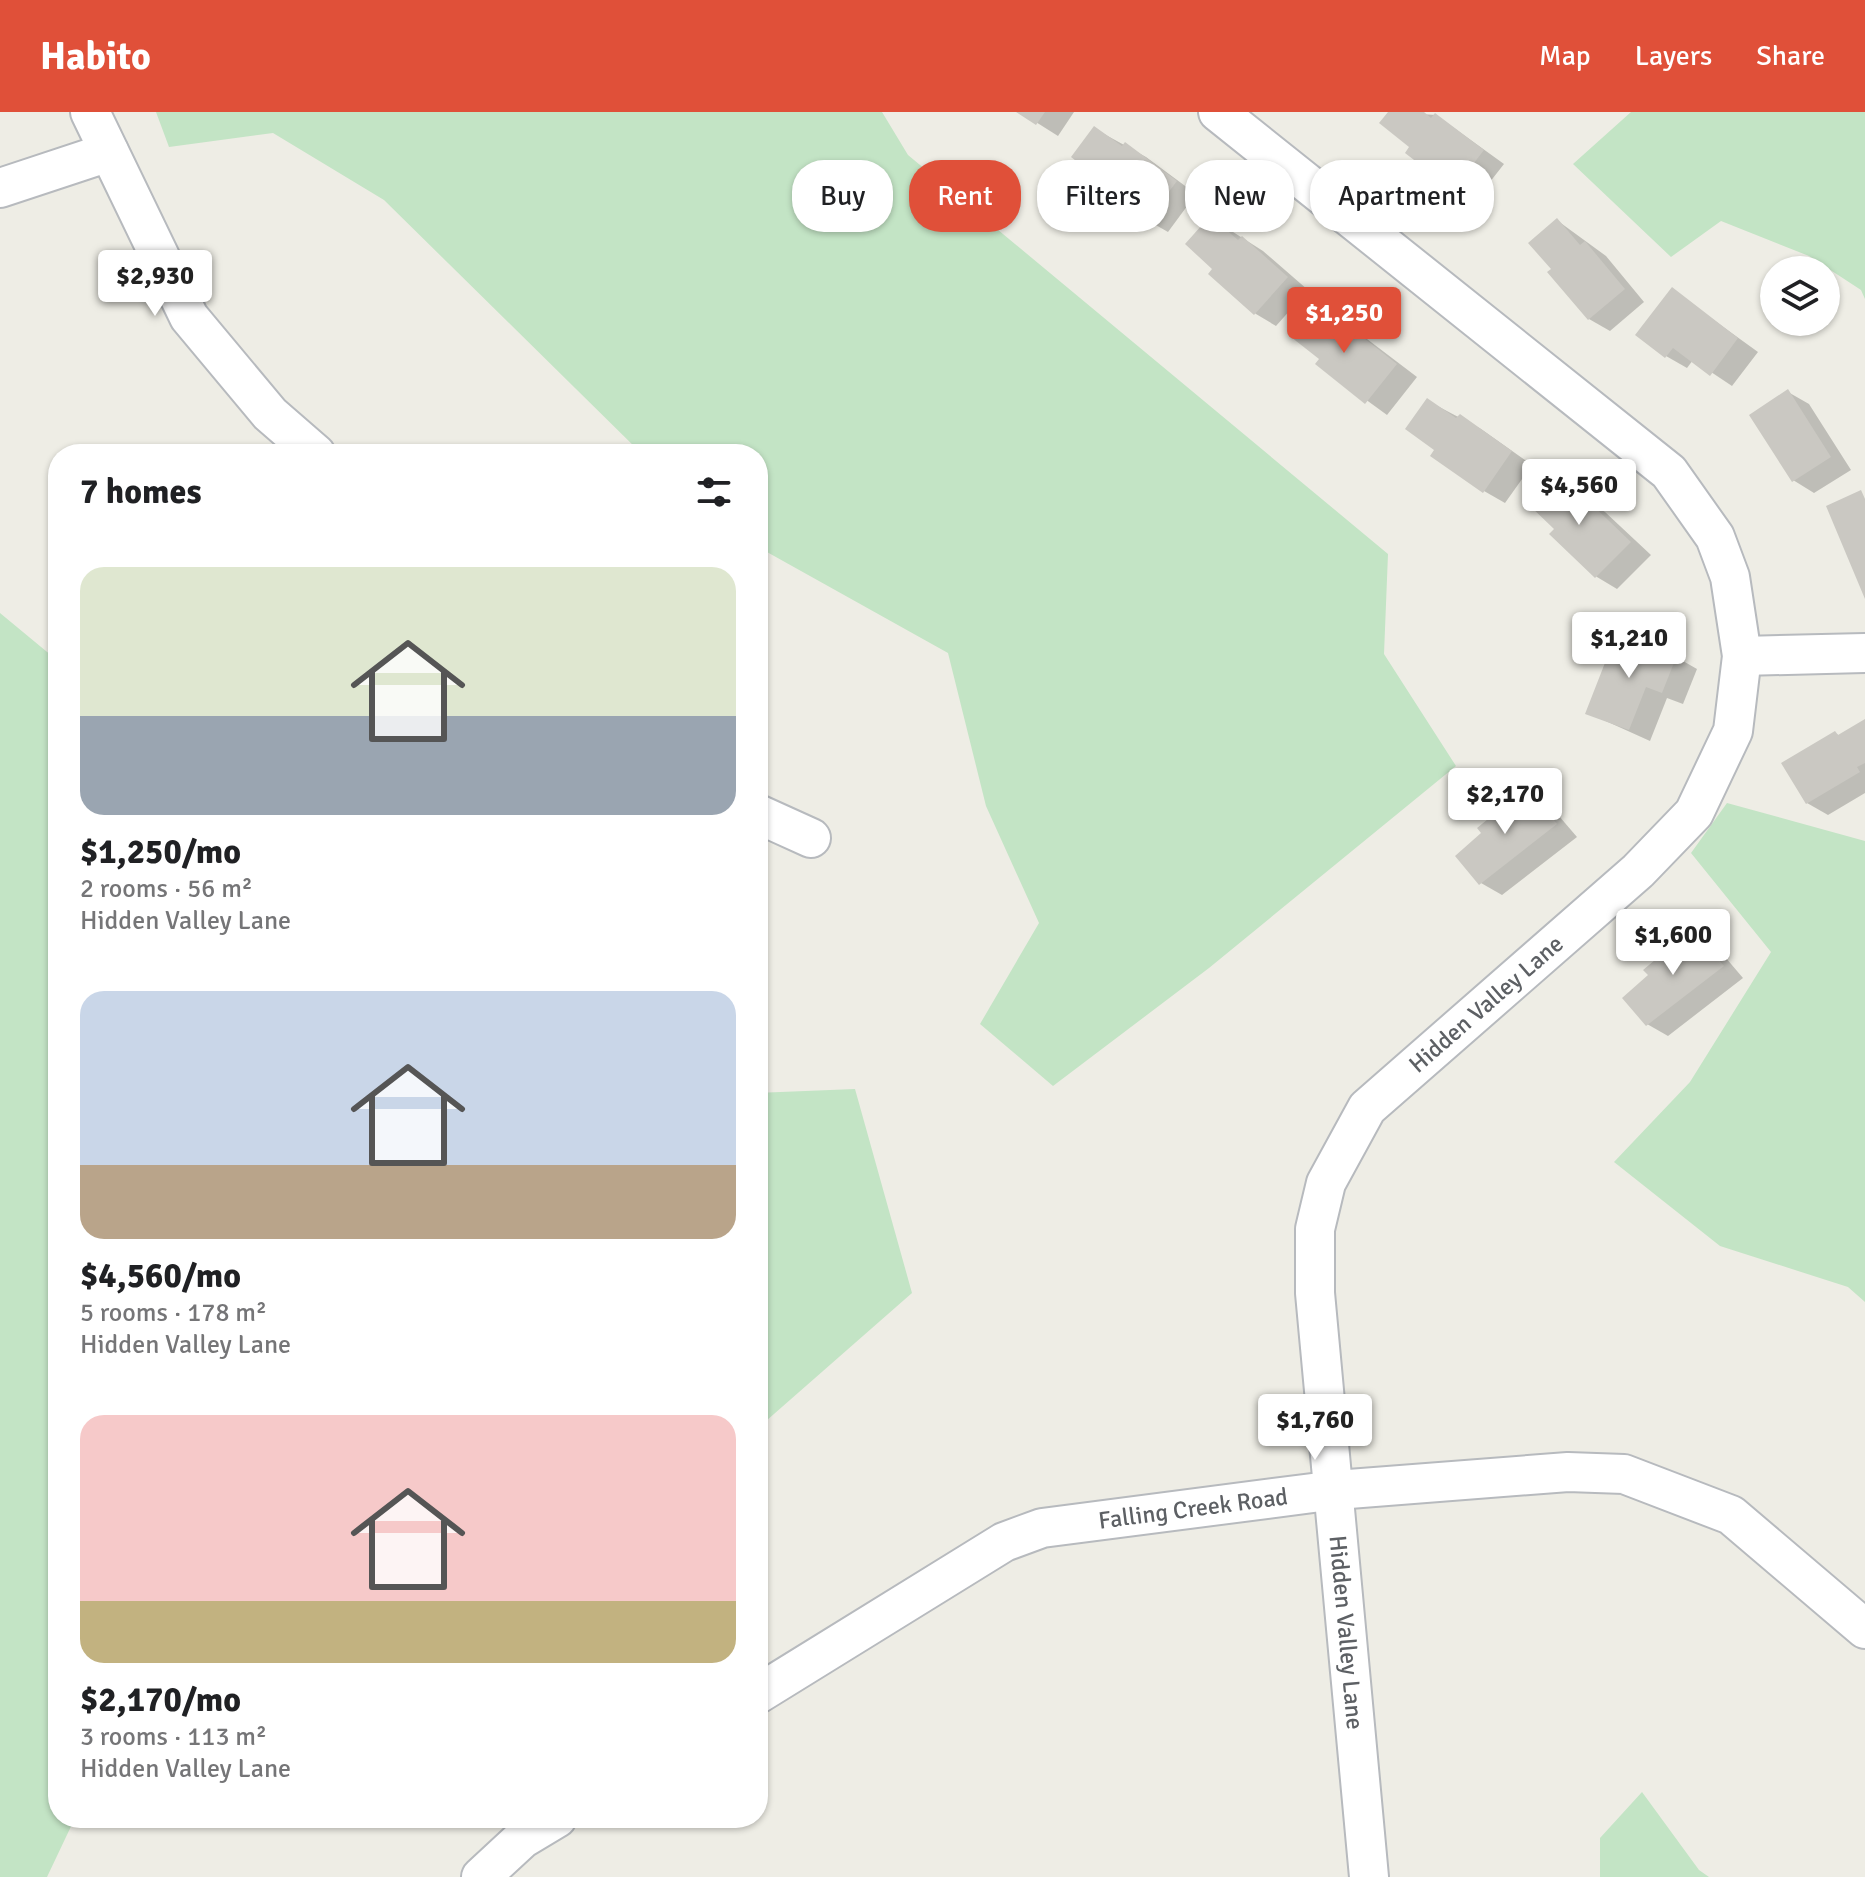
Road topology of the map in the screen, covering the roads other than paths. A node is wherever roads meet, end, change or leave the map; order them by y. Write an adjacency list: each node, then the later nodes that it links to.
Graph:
1 (90, 112): 3 (street)
2 (1218, 112): 7 (street, Hidden Valley Lane)
3 (109, 152): 4 (street); 5 (street)
4 (0, 188)
5 (304, 444)
6 (1865, 653): 7 (street)
7 (1742, 656): 10 (street, Hidden Valley Lane)
8 (768, 819): 9 (street)
9 (811, 838)
10 (1336, 1490): 11 (street, Falling Creek Road); 12 (street, Falling Creek Road); 15 (street, Hidden Valley Lane)
11 (1865, 1629)
12 (768, 1688)
13 (540, 1828): 14 (street)
14 (481, 1877)
15 (1369, 1877)

